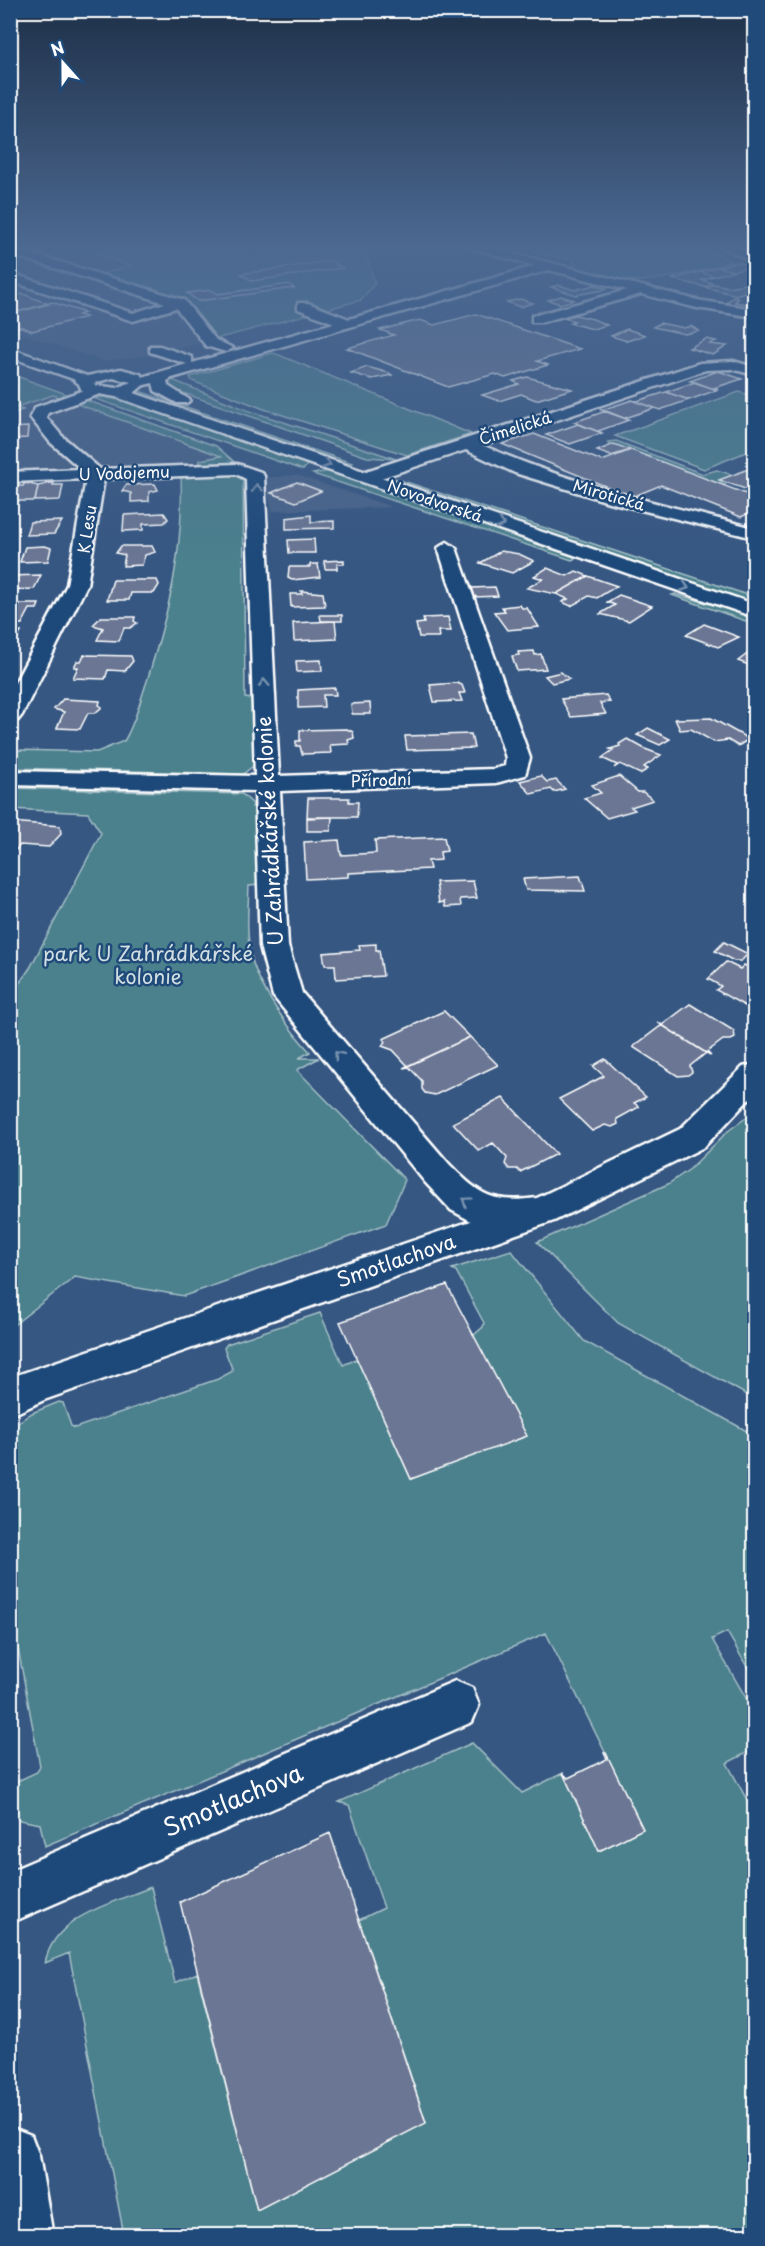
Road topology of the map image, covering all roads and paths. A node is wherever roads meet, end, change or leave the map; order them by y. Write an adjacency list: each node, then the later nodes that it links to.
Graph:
1 (10, 352): 11 (street, Novodvorská)
2 (38, 352): 8 (street, Novodvorská)
3 (163, 352): 6 (street)
4 (214, 352): 6 (street)
5 (245, 352): 9 (street)
6 (187, 360): 8 (street)
7 (754, 371): 15 (street, Čimelická)
8 (117, 374): 10 (street, Novodvorská); 11 (street)
9 (167, 374): 10 (street); 13 (street)
10 (138, 384): 12 (street, Novodvorská); 13 (street, Novodvorská)
11 (90, 387): 12 (street, Novodvorská); 14 (street)
12 (116, 392): 20 (street, Novodvorská, one-way to 20)
13 (182, 400): 16 (street, Novodvorská)
14 (57, 439): 18 (street); 19 (street)
15 (467, 444): 16 (street, Čimelická); 21 (street, Mirotická)
16 (388, 468): 20 (street); 23 (street, Novodvorská)
17 (237, 469): 18 (street, U Vodojemu); 27 (street, U Zahrádkářské kolonie, one-way to 17)
18 (96, 474): 19 (street, U Vodojemu); 25 (street, K Lesu)
19 (10, 476)
20 (366, 477): 24 (street, Novodvorská, one-way to 24)
21 (754, 533)
22 (447, 548): 27 (street, Přírodní)
23 (630, 549)
24 (754, 611)
25 (10, 715)
26 (10, 778): 27 (street, Přírodní)
27 (266, 784): 29 (street, U Zahrádkářské kolonie, one-way to 27)
28 (754, 1076): 29 (street, Smotlachova)
29 (542, 1211): 30 (street, Smotlachova)
30 (10, 1398)
31 (455, 1705): 32 (street, Smotlachova)
32 (10, 1897)
33 (10, 2156): 34 (street)
34 (23, 2235)

